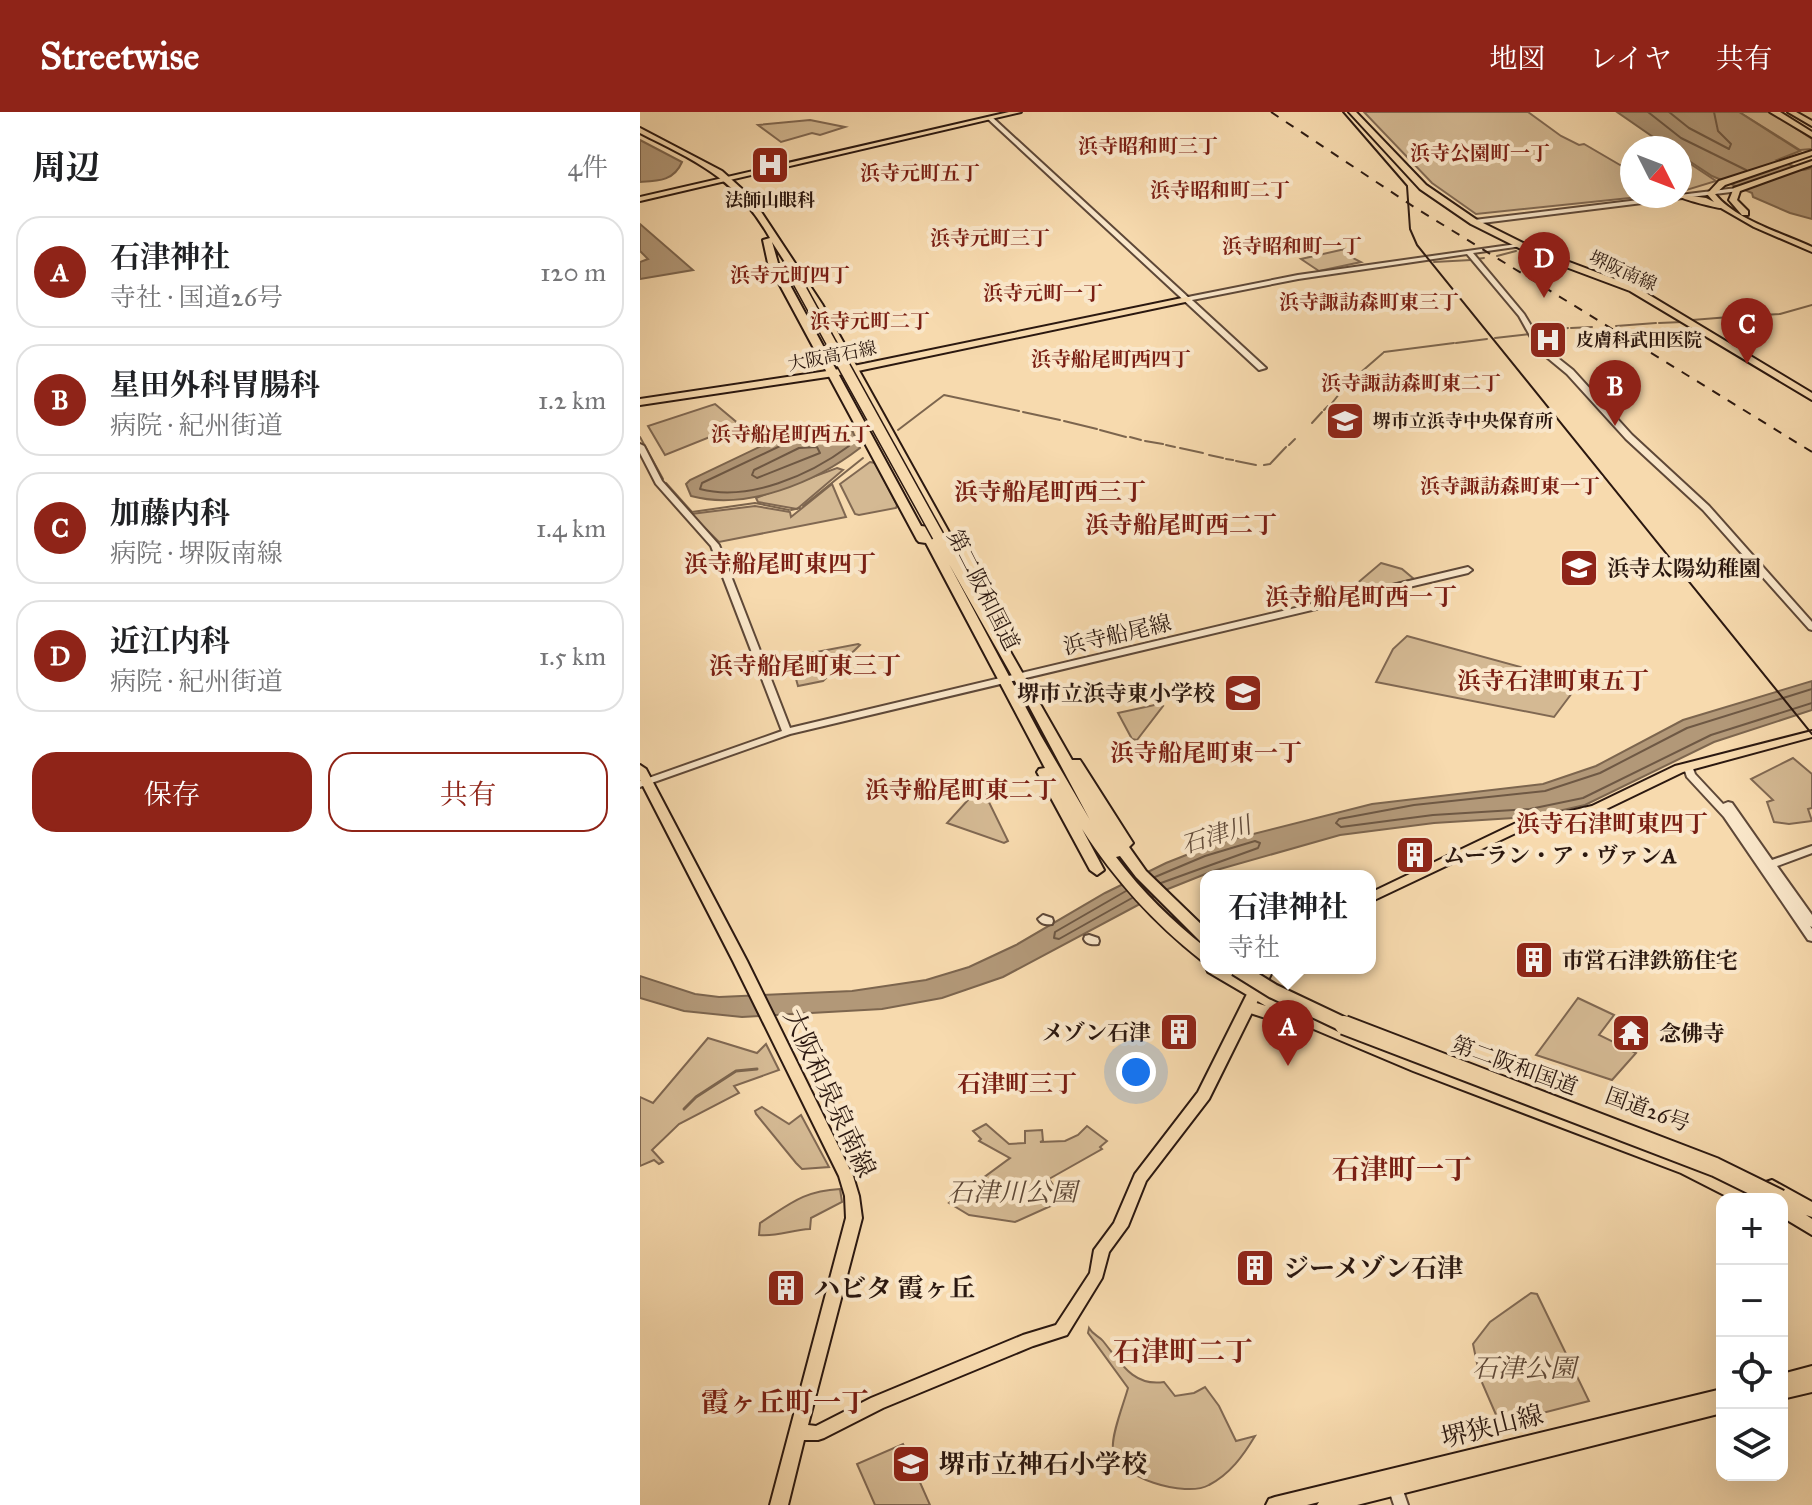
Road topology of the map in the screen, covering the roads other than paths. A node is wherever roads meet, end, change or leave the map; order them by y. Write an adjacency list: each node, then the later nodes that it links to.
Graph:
1 (1018, 112): 6 (main road)
2 (1352, 112): 22 (main road, 堺阪南線)
3 (1358, 112): 22 (main road, 堺阪南線)
4 (1777, 112): 8 (highway)
5 (1789, 112): 8 (highway)
6 (990, 118): 12 (main road); 29 (street)
7 (640, 130): 12 (highway, 第二阪和国道)
8 (1812, 130)
9 (640, 136): 12 (highway, 第二阪和国道)
10 (1812, 153): 13 (main road)
11 (1812, 163): 14 (main road)
12 (725, 179): 19 (main road); 24 (highway, 第二阪和国道)
13 (1719, 184): 15 (street); 16 (main road)
14 (1737, 190): 16 (street); 26 (main road)
15 (1692, 193)
16 (1711, 194): 17 (street); 23 (main road)
17 (1692, 195)
18 (1692, 198): 23 (main road)
19 (640, 199)
20 (1620, 202): 22 (street)
21 (1620, 203): 22 (street)
22 (1475, 220): 25 (main road, 堺阪南線)
23 (1755, 222): 26 (main road)
24 (770, 237): 28 (highway, 第二阪和国道); 31 (highway); 33 (highway)
25 (1520, 244): 27 (street); 30 (main road, 堺阪南線)
26 (1812, 248)
27 (1469, 253): 29 (street); 41 (street)
28 (786, 267): 38 (highway, 第二阪和国道, bridge); 39 (highway, 第二阪和国道, bridge)
29 (1187, 299): 31 (main road, 大阪高石線); 32 (street)
30 (1690, 320): 34 (main road, 堺阪南線); 35 (main road, 堺阪南線)
31 (852, 367): 33 (main road, 大阪高石線); 39 (highway)
32 (1262, 368)
33 (833, 371): 36 (main road, 大阪高石線); 38 (highway)
34 (1812, 390)
35 (1812, 397)
36 (640, 400)
37 (640, 446): 44 (street)
38 (936, 555): 43 (highway, 第二阪和国道)
39 (952, 560): 42 (highway, 第二阪和国道)
40 (1468, 570): 42 (street, 浜寺船尾線)
41 (1812, 627)
42 (1019, 676): 43 (street, 浜寺船尾線); 46 (highway, 第二阪和国道)
43 (1003, 679): 44 (street, 浜寺船尾線); 46 (highway, 第二阪和国道)
44 (787, 732): 49 (street, 浜寺船尾線)
45 (1812, 734): 47 (main road)
46 (1054, 756): 50 (highway, 第二阪和国道); 50 (highway, 第二阪和国道); 52 (highway); 54 (highway)
47 (1689, 768): 53 (street); 55 (main road)
48 (640, 769): 49 (main road, 大阪和泉泉南線)
49 (644, 783): 82 (main road, 大阪和泉泉南線)
50 (1102, 842): 57 (highway); 59 (highway, 第二阪和国道); 60 (highway, 第二阪和国道); 61 (highway)
51 (1812, 849): 53 (street)
52 (1138, 854)
53 (1768, 865): 56 (street); 58 (street)
54 (1097, 870)
55 (1376, 895)
56 (1812, 923)
57 (1200, 932)
58 (1812, 937)
59 (1200, 941)
60 (1200, 951)
61 (1200, 958)
62 (1226, 974): 65 (highway, 国道26号)
63 (1234, 974): 67 (highway, 第二阪和国道, bridge)
64 (1246, 974): 68 (highway, 第二阪和国道, bridge)
65 (1258, 988): 66 (highway, 国道26号); 70 (highway, 国道26号); 82 (main road)
66 (1736, 1193)
67 (1751, 1193)
68 (1768, 1193)
69 (1788, 1203): 72 (highway, 第二阪和国道)
70 (1812, 1210)
71 (1788, 1212): 74 (highway)
72 (1812, 1217)
73 (1788, 1222): 75 (highway)
74 (1812, 1228)
75 (1812, 1237)
76 (1812, 1373): 77 (main road)
77 (1788, 1379)
78 (1812, 1385): 79 (main road)
79 (1788, 1391)
80 (1716, 1398): 83 (main road, 堺狭山線)
81 (1716, 1408): 83 (main road, 堺狭山線)
82 (798, 1432): 84 (main road, 大阪和泉泉南線)
83 (1396, 1490): 85 (main road, 堺狭山線); 86 (main road, 堺狭山線)
84 (779, 1505)
85 (1275, 1505)
86 (1326, 1505)

